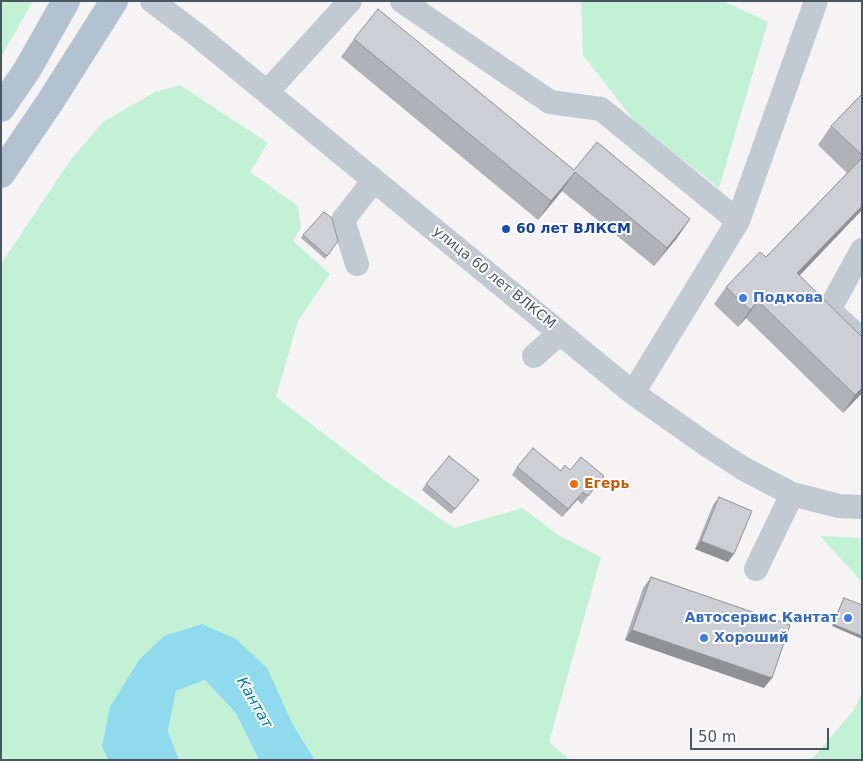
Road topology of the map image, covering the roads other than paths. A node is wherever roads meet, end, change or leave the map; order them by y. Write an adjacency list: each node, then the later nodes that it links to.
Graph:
1 (66, 1): 8 (main road)
2 (114, 1): 9 (main road)
3 (152, 1): 7 (street, улица 60 лет ВЛКСМ)
4 (350, 1): 7 (street)
5 (402, 1): 11 (street)
6 (816, 1): 11 (street)
7 (267, 92): 10 (street, улица 60 лет ВЛКСМ)
8 (1, 108)
9 (1, 174)
10 (374, 180): 13 (street); 14 (street, улица 60 лет ВЛКСМ)
11 (738, 221): 17 (street)
12 (862, 250): 15 (street)
13 (357, 264)
14 (560, 333): 16 (street); 17 (street, улица 60 лет ВЛКСМ)
15 (862, 340)
16 (534, 356)
17 (633, 392): 18 (street, улица 60 лет ВЛКСМ)
18 (792, 494): 19 (street, улица 60 лет ВЛКСМ); 20 (street)
19 (862, 507)
20 (756, 569)

